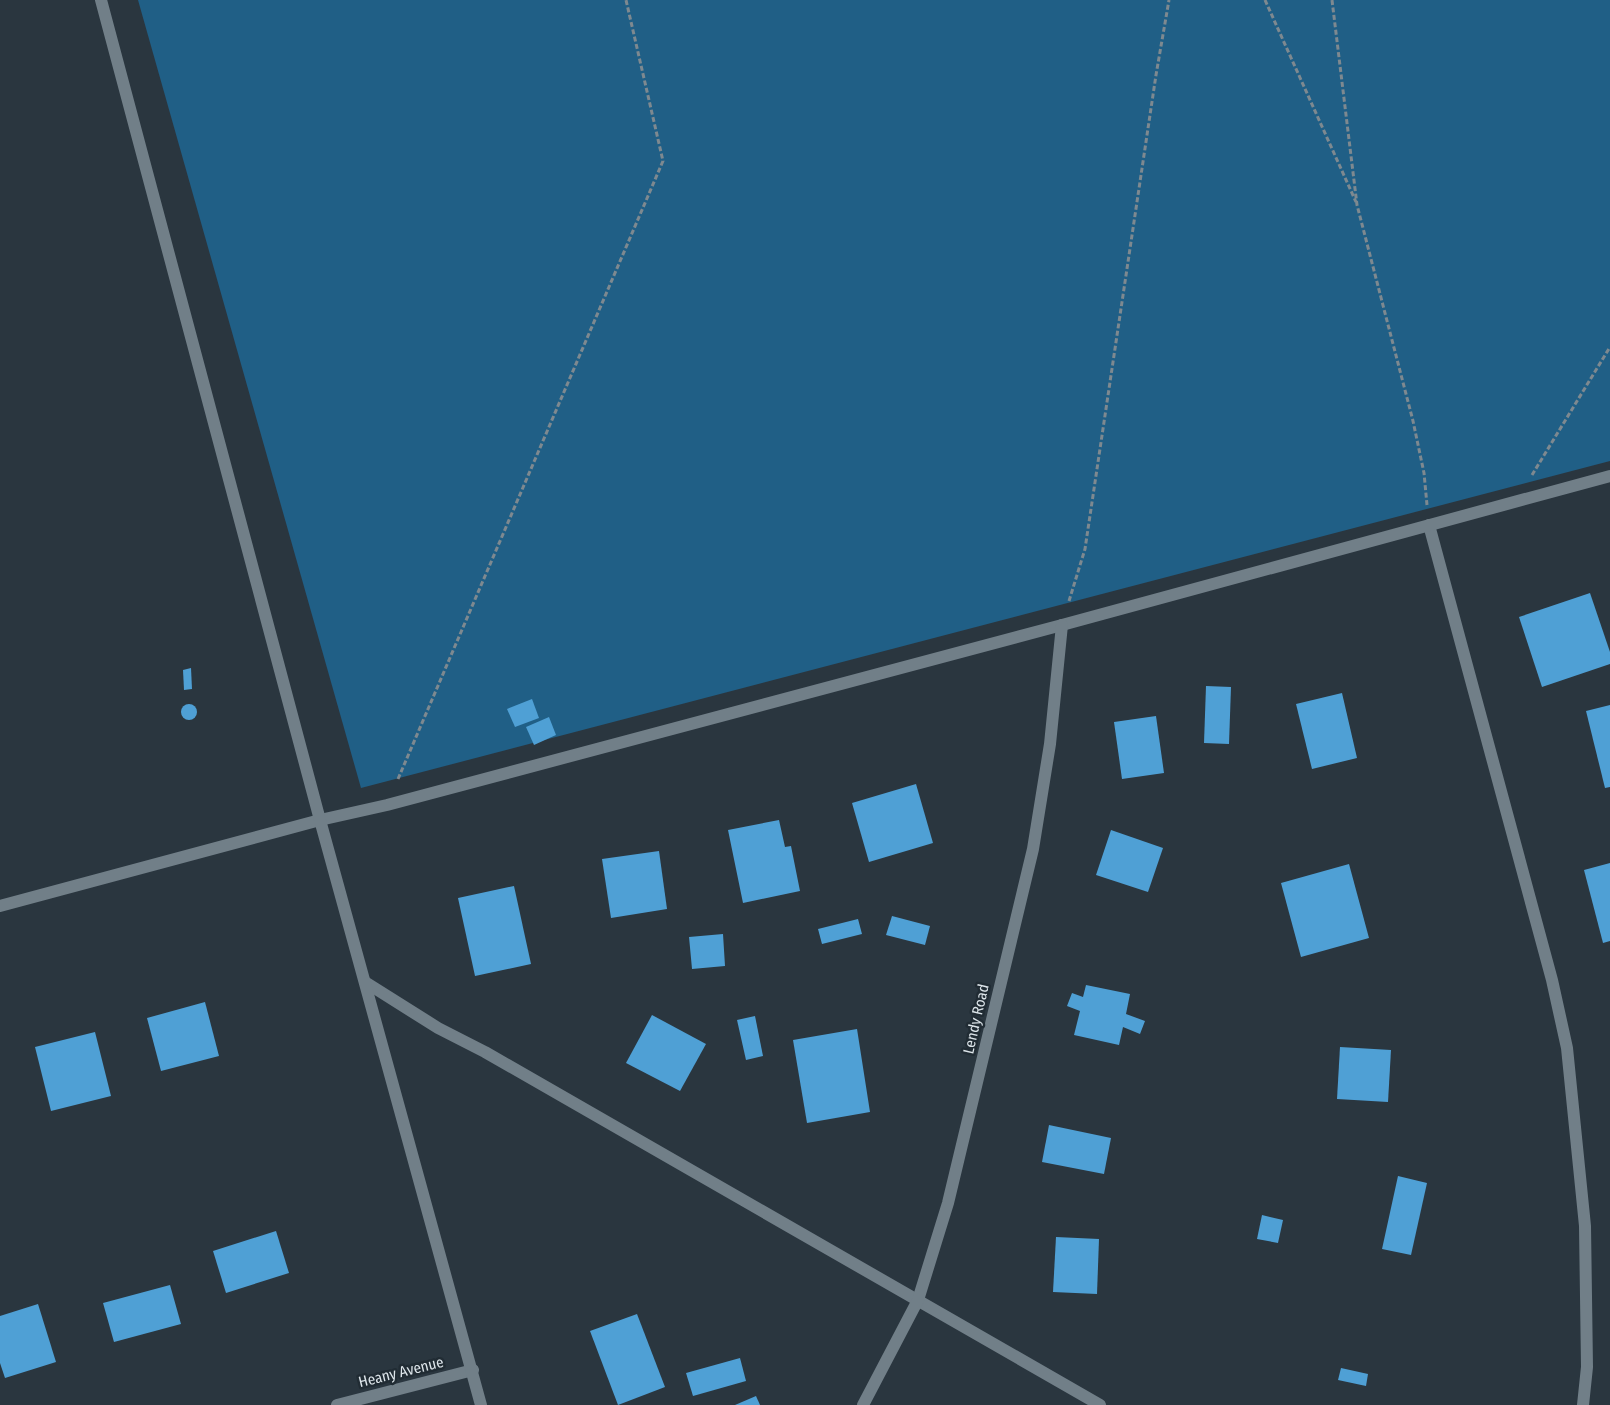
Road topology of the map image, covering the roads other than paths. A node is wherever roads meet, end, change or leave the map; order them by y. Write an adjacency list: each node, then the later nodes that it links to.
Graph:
1 (101, 0): 5 (street)
2 (1610, 476): 3 (street)
3 (1429, 525): 4 (street); 14 (street)
4 (1062, 625): 5 (street); 8 (street, Lendy Road)
5 (320, 820): 6 (street); 7 (street)
6 (0, 906)
7 (364, 982): 8 (street); 9 (street)
8 (918, 1300): 12 (street, Lendy Road); 13 (street)
9 (472, 1370): 10 (street, Heany Avenue); 11 (street)
10 (337, 1405)
11 (481, 1405)
12 (863, 1405)
13 (1100, 1405)
14 (1583, 1405)

